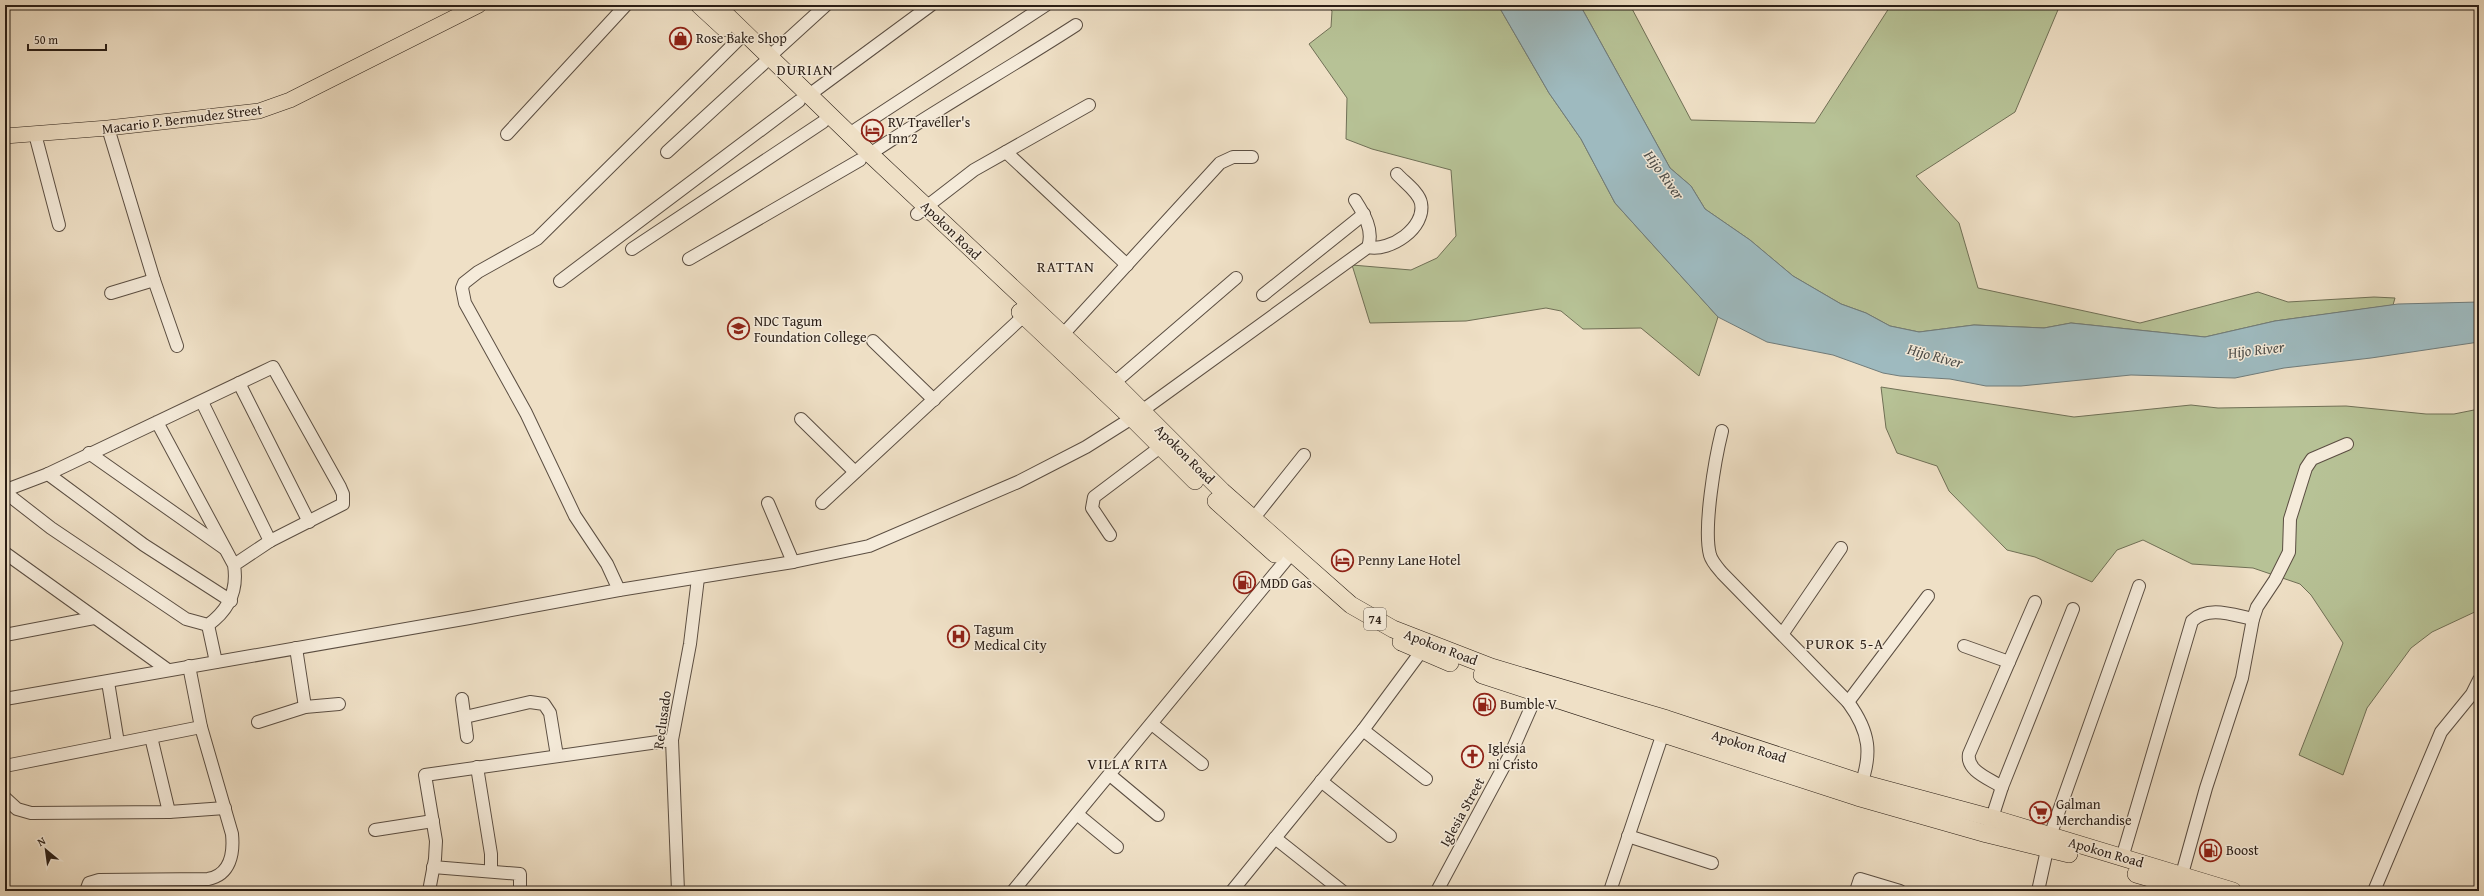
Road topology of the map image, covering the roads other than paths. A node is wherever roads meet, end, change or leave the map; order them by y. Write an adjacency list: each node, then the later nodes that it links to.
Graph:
1 (479, 5): 14 (main road, Macario P. Bermudez Street)
2 (626, 5): 16 (street)
3 (699, 5): 9 (highway, Apokon Road / 74)
4 (716, 5): 9 (highway, Apokon Road / 74)
5 (826, 5): 10 (street)
6 (931, 5): 11 (street)
7 (1046, 5): 17 (street)
8 (1076, 26): 21 (street)
9 (742, 36): 10 (highway, Apokon Road / 74); 69 (street)
10 (766, 60): 11 (highway, Apokon Road / 74); 19 (street)
11 (804, 98): 13 (highway, Apokon Road / 74); 17 (highway, Apokon Road / 74); 34 (street)
12 (1088, 105): 20 (street)
13 (823, 122): 21 (highway, Apokon Road / 74); 29 (street)
14 (108, 128): 15 (main road, Macario P. Bermudez Street); 33 (street)
15 (35, 134): 18 (main road, Macario P. Bermudez Street); 27 (street)
16 (508, 134)
17 (849, 134): 21 (highway, Apokon Road / 74)
18 (5, 136)
19 (667, 152)
20 (1006, 152): 25 (street); 31 (street)
21 (865, 157): 25 (highway, Apokon Road / 74); 30 (street)
22 (1252, 157): 31 (street)
23 (1397, 174): 28 (street)
24 (1355, 200): 26 (street)
25 (921, 210): 37 (highway, Apokon Road / 74)
26 (1364, 214): 28 (street); 36 (street)
27 (59, 225)
28 (1368, 247): 45 (street)
29 (632, 249)
30 (689, 259)
31 (1127, 265): 38 (street)
32 (1236, 278): 42 (street)
33 (154, 280): 35 (street); 40 (street)
34 (560, 281)
35 (111, 293)
36 (1263, 295)
37 (1028, 312): 38 (highway, Apokon Road / 74); 43 (street)
38 (1058, 340): 42 (highway, Apokon Road / 74); 45 (highway, Apokon Road / 74)
39 (873, 341): 43 (street)
40 (177, 346)
41 (239, 383): 44 (street); 58 (street); 58 (street)
42 (1114, 383): 45 (highway, Apokon Road / 74)
43 (934, 400): 53 (street)
44 (202, 402): 47 (street); 60 (street)
45 (1137, 414): 49 (highway, Apokon Road / 74); 65 (street)
46 (801, 419): 53 (street)
47 (157, 422): 51 (street); 62 (street)
48 (1722, 431): 78 (street)
49 (1165, 444): 57 (highway, Apokon Road / 74); 59 (street); 64 (highway, Apokon Road / 74)
50 (2347, 444): 75 (street)
51 (89, 453): 54 (street); 62 (street)
52 (1304, 455): 57 (street)
53 (855, 472): 56 (street)
54 (48, 474): 71 (street); 76 (street)
55 (768, 503): 65 (street)
56 (822, 503)
57 (1253, 519): 64 (highway, Apokon Road / 74)
58 (309, 522): 60 (street)
59 (1110, 535)
60 (270, 541): 66 (street)
61 (1841, 548): 78 (street)
62 (227, 550): 66 (street)
63 (5, 553): 74 (street)
64 (1288, 558): 80 (highway, Apokon Road / 74); 96 (street)
65 (793, 562): 67 (street)
66 (234, 566): 71 (street)
67 (698, 578): 69 (street); 102 (street, Reclusado)
68 (2139, 586): 124 (street)
69 (618, 590): 81 (street)
70 (1928, 596): 91 (street)
71 (231, 601): 76 (street)
72 (2035, 602): 83 (street)
73 (2072, 609): 111 (street)
74 (94, 618): 77 (street); 85 (street)
75 (2253, 619): 126 (street); 130 (street)
76 (208, 625): 82 (street)
77 (7, 633)
78 (1783, 633): 91 (street)
79 (1964, 646): 83 (street)
80 (1425, 647): 88 (highway, Apokon Road / 74); 99 (street)
81 (296, 648): 82 (street); 93 (street)
82 (216, 662): 84 (street)
83 (2009, 662): 111 (street)
84 (189, 666): 85 (street); 98 (street)
85 (168, 670): 87 (street)
86 (2479, 680): 145 (street)
87 (108, 682): 89 (street); 103 (street)
88 (1540, 688): 97 (highway, Apokon Road / 74); 139 (street, Iglesia Street)
89 (5, 699)
90 (462, 699): 94 (street)
91 (1848, 702): 112 (street)
92 (339, 704): 93 (street)
93 (306, 707): 95 (street)
94 (465, 717): 101 (street); 104 (street)
95 (258, 722)
96 (1152, 724): 105 (street); 108 (street)
97 (1665, 726): 112 (highway, Apokon Road / 74); 122 (street)
98 (201, 727): 100 (street); 114 (street)
99 (1363, 730): 109 (street); 110 (street)
100 (151, 737): 103 (street); 115 (street)
101 (467, 738)
102 (672, 740): 104 (street); 135 (street, Reclusado)
103 (118, 743): 106 (street)
104 (557, 756): 107 (street)
105 (1202, 764)
106 (5, 766)
107 (477, 767): 118 (street); 129 (street)
108 (1110, 775): 116 (street); 117 (street)
109 (1426, 779)
110 (1321, 781): 121 (street); 123 (street)
111 (2002, 787): 119 (street)
112 (1859, 790): 119 (highway, Apokon Road / 74)
113 (5, 798): 115 (street)
114 (226, 808): 115 (street); 132 (street)
115 (169, 812)
116 (1077, 814): 125 (street); 136 (street)
117 (1158, 815)
118 (433, 821): 120 (street); 128 (street)
119 (1989, 826): 124 (highway, Apokon Road / 74)
120 (375, 830)
121 (1390, 836)
122 (1628, 836): 127 (street); 140 (street)
123 (1275, 838): 137 (street); 138 (street)
124 (2049, 842): 126 (highway, Apokon Road / 74); 142 (street); 143 (highway, Apokon Road / 74)
125 (1117, 847)
126 (2122, 858): 130 (highway, Apokon Road / 74)
127 (1712, 863)
128 (433, 867): 129 (street); 133 (street)
129 (491, 872): 134 (street)
130 (2182, 874): 144 (highway, Apokon Road / 74)
131 (1858, 885): 141 (street)
132 (86, 891)
133 (429, 891)
134 (520, 891)
135 (678, 891)
136 (1014, 891)
137 (1232, 891)
138 (1342, 891)
139 (1437, 891)
140 (1610, 891)
141 (1900, 891)
142 (2038, 891)
143 (2194, 891)
144 (2233, 891)
145 (2374, 891)

